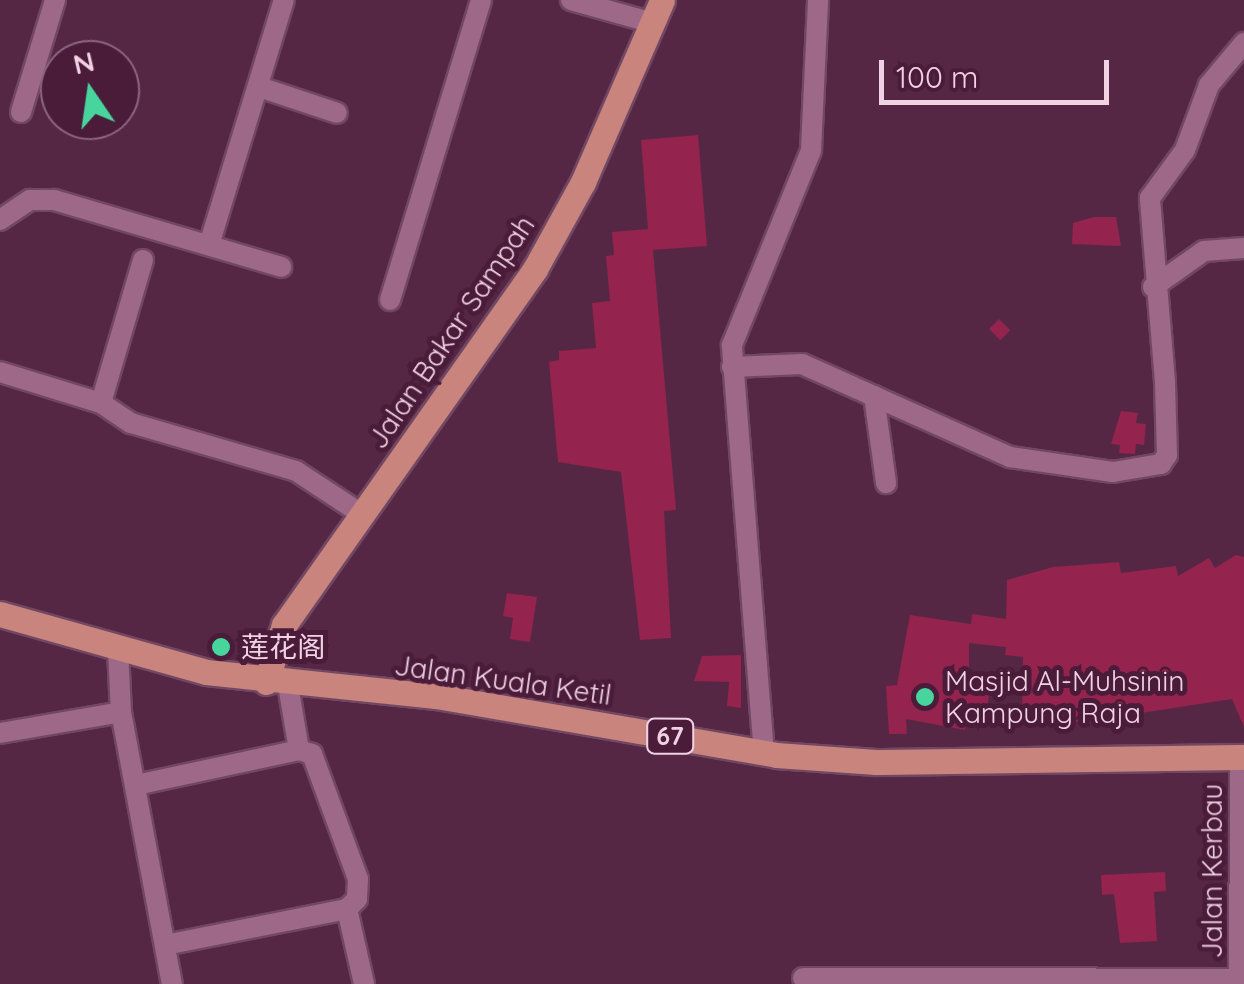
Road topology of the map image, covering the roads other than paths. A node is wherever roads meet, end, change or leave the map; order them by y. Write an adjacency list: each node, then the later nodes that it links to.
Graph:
1 (55, 0): 9 (street)
2 (284, 0): 8 (street)
3 (481, 0): 17 (street)
4 (571, 0): 6 (street)
5 (818, 0): 18 (street)
6 (658, 12): 23 (main road, Jalan Bakar Sampah)
7 (1244, 44): 16 (street)
8 (258, 87): 10 (street); 12 (street)
9 (22, 112)
10 (337, 113)
11 (0, 220): 12 (street)
12 (208, 245): 15 (street)
13 (1244, 248): 16 (street)
14 (143, 260): 21 (street)
15 (281, 267)
16 (1154, 287): 20 (street)
17 (390, 300)
18 (732, 367): 20 (street); 30 (street)
19 (0, 372): 21 (street)
20 (874, 396): 22 (street)
21 (101, 403): 23 (street)
22 (886, 483)
23 (363, 515): 26 (main road, Jalan Bakar Sampah)
24 (0, 614): 25 (main road, Jalan Kuala Ketil / 67)
25 (118, 649): 26 (main road, Jalan Kuala Ketil / 67); 27 (street)
26 (277, 684): 29 (street); 30 (main road, Jalan Kuala Ketil / 67)
27 (120, 712): 28 (street); 32 (street)
28 (0, 733)
29 (300, 750): 32 (street); 33 (street)
30 (764, 754): 31 (main road, Jalan Kuala Ketil / 67)
31 (1242, 757): 34 (street, Jalan Kerbau)
32 (136, 785): 35 (street)
33 (347, 909): 35 (street); 39 (street)
34 (1242, 914): 37 (street, Jalan Kerbau)
35 (165, 945): 38 (street)
36 (803, 978): 37 (street)
37 (1239, 981)
38 (172, 984)
39 (364, 984)

